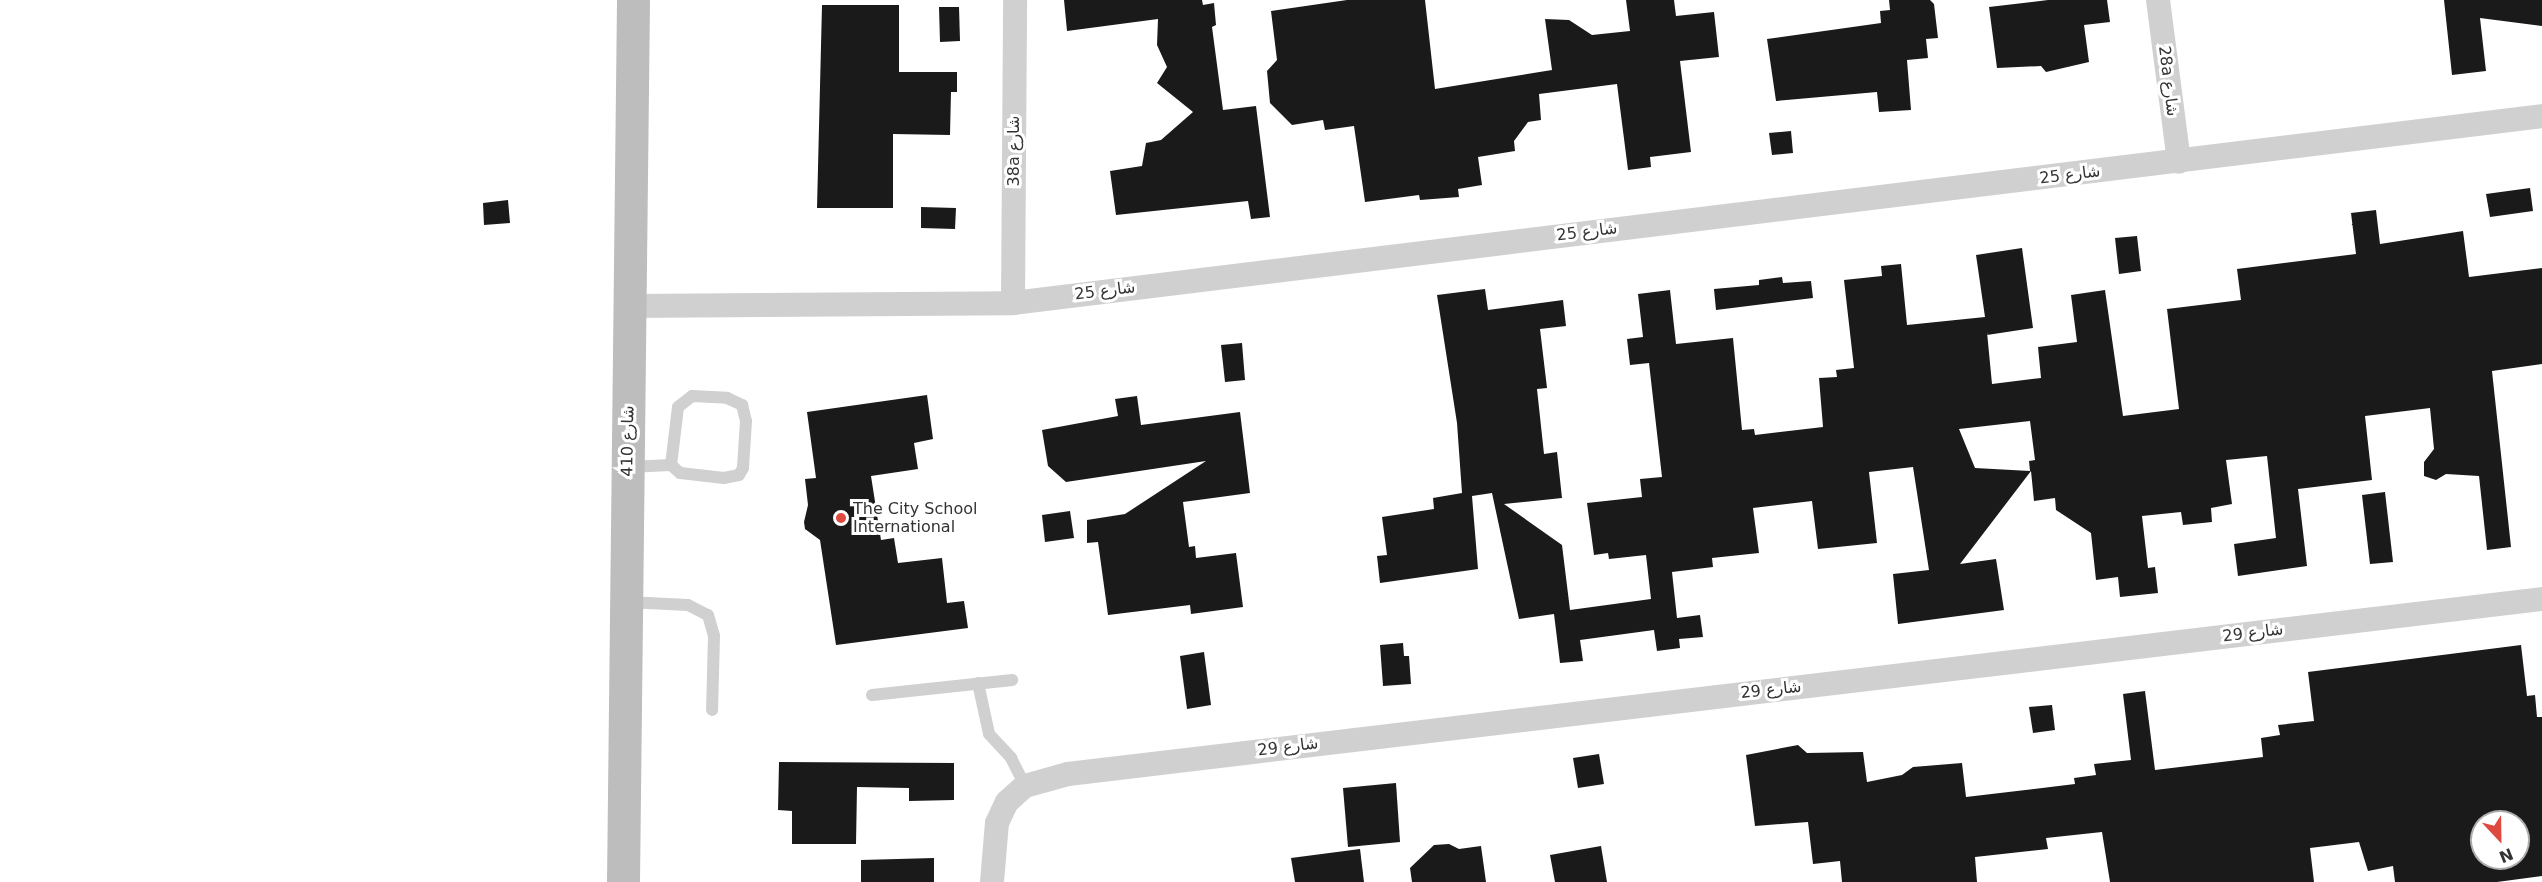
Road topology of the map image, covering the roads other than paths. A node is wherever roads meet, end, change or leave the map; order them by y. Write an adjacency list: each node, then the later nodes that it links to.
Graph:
1 (633, 0): 7 (street, شارع 410)
2 (1015, 0): 6 (street, 38a شارع)
3 (2158, 0): 5 (street, 28a شارع)
4 (2542, 116): 5 (street, شارع 25)
5 (2179, 162): 6 (street, شارع 25)
6 (1013, 303): 7 (street, شارع 25)
7 (629, 306): 9 (street, شارع 410)
8 (671, 465): 8 (lane); 9 (lane)
9 (627, 467): 11 (street, شارع 410)
10 (2542, 599): 16 (street, شارع 29)
11 (626, 602): 15 (lane); 17 (street, شارع 410)
12 (1012, 680): 13 (lane)
13 (978, 683): 14 (lane); 16 (lane)
14 (872, 695)
15 (711, 710)
16 (1025, 786): 18 (street, شارع 29)
17 (623, 882)
18 (992, 882)

